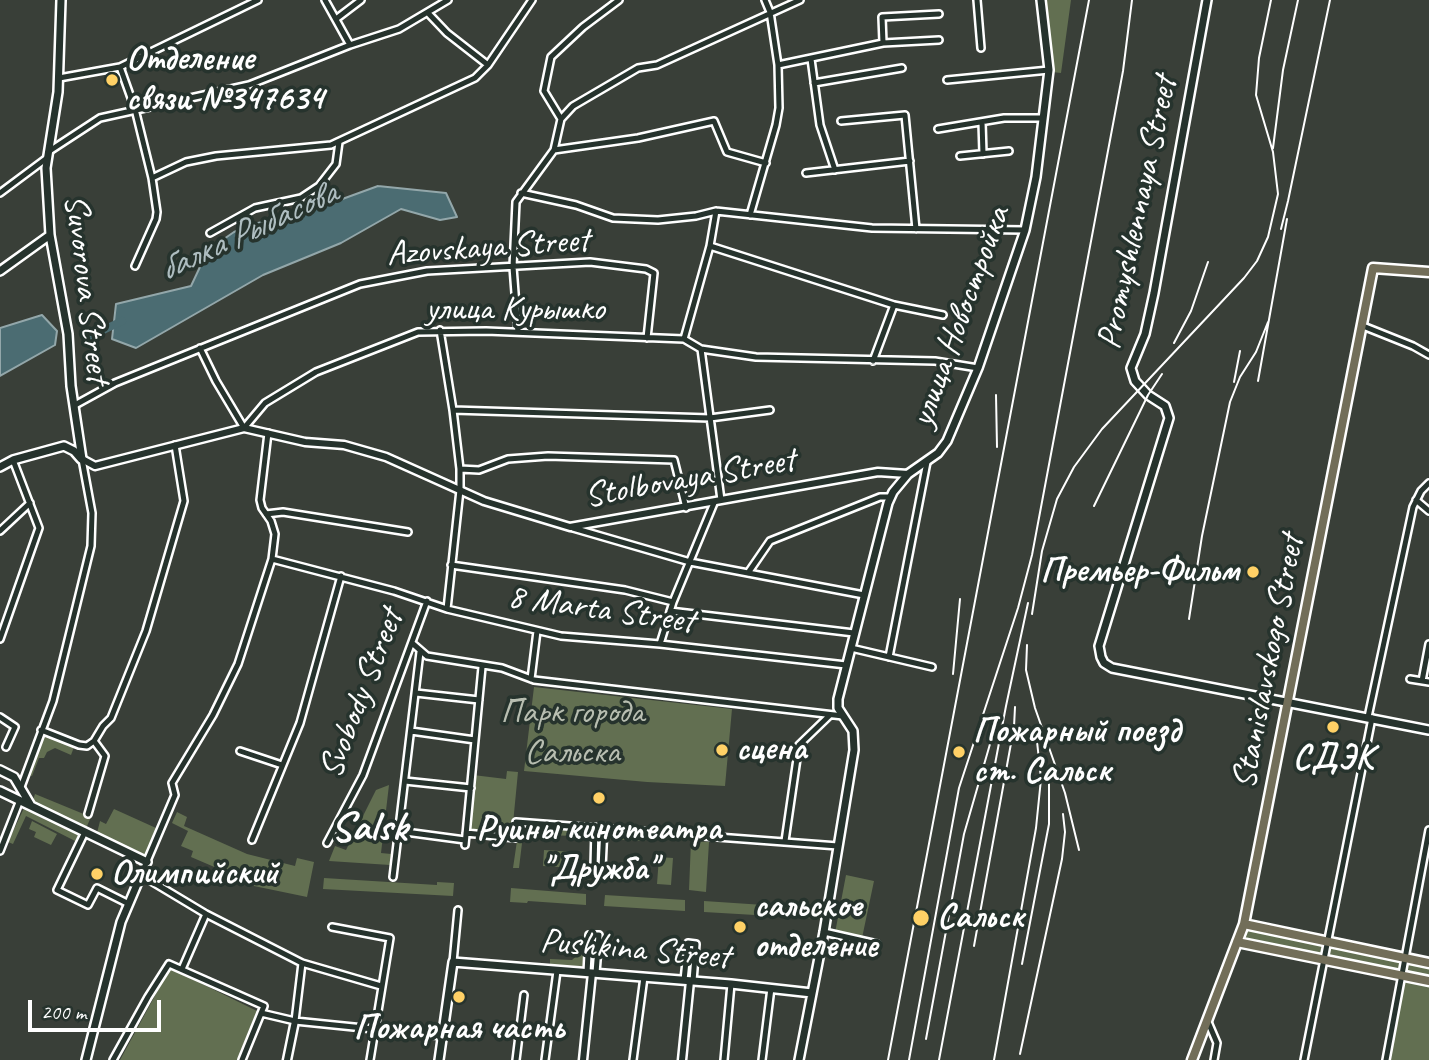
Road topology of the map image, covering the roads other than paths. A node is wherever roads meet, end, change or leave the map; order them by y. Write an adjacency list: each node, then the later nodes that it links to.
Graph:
1 (61, 0): 27 (main road, Suvorova Street)
2 (258, 0): 24 (street)
3 (325, 0): 16 (street)
4 (361, 0): 16 (street)
5 (448, 0): 14 (street)
6 (532, 0): 22 (street)
7 (620, 0): 32 (street)
8 (765, 0): 13 (street)
9 (800, 0): 13 (street)
10 (977, 0): 20 (street)
11 (1041, 0): 26 (main road, улица Новостройка)
12 (1207, 0): 125 (main road, Promyshlennaya Street)
13 (770, 12): 23 (street); 32 (street)
14 (428, 13): 19 (street); 22 (street)
15 (939, 14): 18 (street)
16 (336, 19): 19 (street)
17 (939, 40): 18 (street)
18 (883, 43): 21 (street)
19 (350, 45): 30 (street)
20 (981, 48)
21 (811, 59): 23 (street); 29 (street)
22 (488, 65): 36 (street)
23 (778, 65): 43 (street)
24 (120, 67): 27 (street); 30 (street)
25 (902, 68): 29 (street)
26 (1049, 69): 28 (street); 31 (main road, улица Новостройка)
27 (59, 78): 40 (main road, Suvorova Street)
28 (947, 80)
29 (814, 83): 44 (street)
30 (135, 109): 40 (street); 46 (street)
31 (1043, 118): 34 (street); 52 (main road, улица Новостройка)
32 (561, 119): 37 (street)
33 (841, 121): 42 (street)
34 (982, 122): 35 (street); 39 (street)
35 (938, 130)
36 (339, 142): 46 (street); 53 (street)
37 (554, 150): 43 (street); 48 (street)
38 (1009, 151): 39 (street)
39 (983, 154): 41 (street)
40 (48, 155): 47 (street); 54 (main road, Suvorova Street)
41 (960, 156)
42 (910, 161): 44 (street); 51 (street)
43 (766, 163): 50 (street)
44 (835, 170): 45 (street)
45 (806, 173)
46 (152, 178): 56 (street)
47 (0, 193)
48 (521, 193): 49 (street); 57 (street)
49 (716, 211): 50 (street); 55 (street)
50 (750, 215): 51 (street)
51 (916, 229): 52 (street)
52 (1025, 230): 71 (main road, улица Новостройка)
53 (211, 233)
54 (50, 234): 58 (main road); 72 (main road, Suvorova Street)
55 (710, 246): 60 (street); 66 (street)
56 (135, 266)
57 (513, 267): 64 (street); 65 (street, Azovskaya Street); 67 (street, Azovskaya Street)
58 (0, 271)
59 (1429, 272): 62 (main road, Stanislavskogo Street)
60 (894, 305): 61 (street); 70 (street)
61 (943, 315)
62 (1363, 326): 69 (street); 125 (main road, Stanislavskogo Street)
63 (440, 330): 64 (street, улица Курышко); 73 (street); 76 (street, улица Курышко)
64 (518, 332): 65 (street, улица Курышко)
65 (647, 338): 66 (street, улица Курышко)
66 (684, 339): 68 (street, улица Курышко)
67 (200, 348): 72 (street, Azovskaya Street); 76 (street)
68 (701, 349): 70 (street, улица Курышко); 75 (street)
69 (1429, 355)
70 (873, 361): 71 (street, улица Курышко)
71 (978, 368): 81 (main road, улица Новостройка)
72 (75, 405): 79 (main road, Suvorova Street)
73 (453, 410): 75 (street); 83 (street)
74 (770, 411): 75 (street)
75 (710, 418): 89 (street)
76 (244, 428): 77 (street, Stolbovaya Street); 78 (street)
77 (268, 433): 86 (street, Stolbovaya Street); 93 (street)
78 (175, 445): 79 (street); 134 (street)
79 (82, 459): 80 (main road); 130 (street)
80 (13, 460): 82 (main road); 90 (street)
81 (927, 462): 84 (main road, улица Новостройка); 115 (street)
82 (0, 467)
83 (460, 469): 86 (street); 91 (street)
84 (908, 474): 87 (main road, улица Новостройка); 89 (street, Stolbovaya Street)
85 (1429, 483): 88 (street)
86 (460, 490): 94 (street, Stolbovaya Street); 99 (street)
87 (891, 497): 100 (street); 102 (main road, улица Новостройка)
88 (1416, 500): 92 (street); 129 (street)
89 (718, 502): 91 (street, Stolbovaya Street); 98 (street)
90 (30, 503): 95 (street); 109 (street)
91 (686, 508): 94 (street, Stolbovaya Street)
92 (1429, 511)
93 (266, 514): 96 (street); 97 (street)
94 (570, 527): 98 (street)
95 (0, 531)
96 (408, 532)
97 (272, 559): 101 (street, 8 Marta Street); 161 (street)
98 (690, 562): 100 (street); 104 (street)
99 (452, 565): 104 (street); 105 (street)
100 (748, 573): 102 (street)
101 (341, 576): 103 (street, 8 Marta Street); 137 (street)
102 (864, 595): 108 (main road, улица Новостройка)
103 (427, 601): 105 (street, 8 Marta Street); 110 (street, Svobody Street)
104 (673, 602): 106 (street)
105 (447, 610): 107 (street, 8 Marta Street)
106 (670, 611): 108 (street); 111 (street)
107 (537, 631): 111 (street, 8 Marta Street); 119 (street)
108 (854, 633): 113 (main road, улица Новостройка)
109 (0, 639)
110 (412, 643): 114 (street); 158 (street, Svobody Street)
111 (660, 644): 116 (street, 8 Marta Street)
112 (1429, 644): 121 (street)
113 (850, 648): 115 (street); 116 (main road, улица Новостройка)
114 (420, 652): 117 (street); 123 (street)
115 (888, 657): 118 (street)
116 (846, 665): 127 (main road, улица Новостройка)
117 (482, 667): 119 (street); 124 (street)
118 (932, 667)
119 (531, 679): 126 (street)
120 (1410, 679): 121 (street)
121 (1422, 681): 122 (street)
122 (1429, 682)
123 (416, 693): 124 (street); 132 (street)
124 (479, 700): 133 (street)
125 (1287, 702): 129 (main road); 167 (main road, Stanislavskogo Street)
126 (830, 715): 127 (street); 157 (street)
127 (844, 716): 159 (main road)
128 (0, 717): 135 (street)
129 (1370, 718): 131 (main road); 171 (street)
130 (41, 730): 134 (street); 142 (street)
131 (1429, 730)
132 (411, 731): 133 (street); 140 (street)
133 (475, 740): 141 (street)
134 (94, 741): 147 (street)
135 (6, 747)
136 (240, 751): 137 (street)
137 (282, 765): 156 (street)
138 (0, 770): 139 (main road)
139 (17, 781): 142 (main road); 144 (street)
140 (405, 781): 141 (street); 152 (street)
141 (471, 788): 154 (street)
142 (20, 790): 146 (main road)
143 (0, 792): 144 (main road)
144 (10, 796): 145 (main road)
145 (20, 800): 146 (main road); 160 (street)
146 (30, 805): 153 (main road)
147 (88, 814)
148 (516, 822): 149 (street)
149 (595, 827): 150 (street); 150 (street)
150 (604, 827): 157 (street)
151 (1429, 830): 173 (street)
152 (398, 831): 154 (street); 163 (street)
153 (85, 832): 161 (main road); 164 (street)
154 (466, 833): 155 (street)
155 (515, 838)
156 (252, 841)
157 (785, 841): 159 (street)
158 (327, 843)
159 (838, 846): 169 (main road)
160 (0, 851)
161 (147, 862): 162 (street)
162 (141, 875): 164 (main road); 166 (street)
163 (393, 877)
164 (129, 904): 195 (main road)
165 (458, 910): 175 (street)
166 (206, 914): 176 (street); 178 (street)
167 (1244, 924): 170 (main road, Stanislavskogo Street); 171 (main road)
168 (332, 927): 186 (street)
169 (824, 932): 172 (street); 188 (main road)
170 (1237, 942): 174 (main road); 192 (main road, Stanislavskogo Street)
171 (1328, 942): 173 (main road); 174 (street)
172 (877, 944)
173 (1405, 958): 177 (main road); 181 (street)
174 (1324, 960): 181 (main road); 211 (street)
175 (453, 962): 179 (main road, Pushkina Street); 194 (main road)
176 (302, 963): 186 (street); 191 (street)
177 (1429, 963)
178 (182, 969): 190 (street); 196 (street)
179 (557, 971): 180 (main road, Pushkina Street); 202 (street)
180 (591, 973): 180 (street); 182 (main road, Pushkina Street); 203 (street)
181 (1402, 976): 184 (main road); 212 (street)
182 (644, 977): 183 (main road, Pushkina Street); 204 (street)
183 (689, 981): 183 (street); 185 (main road, Pushkina Street); 205 (street)
184 (1429, 981)
185 (731, 984): 187 (main road, Pushkina Street); 206 (street)
186 (381, 986): 193 (street)
187 (771, 988): 188 (main road, Pushkina Street); 207 (street)
188 (812, 993): 208 (main road)
189 (524, 995): 201 (street)
190 (263, 1009): 191 (street); 197 (street)
191 (295, 1021): 193 (street); 198 (street)
192 (1208, 1022): 209 (main road, Stanislavskogo Street); 210 (street)
193 (374, 1030): 194 (street); 199 (street)
194 (442, 1036): 200 (main road)
195 (86, 1060)
196 (113, 1060)
197 (242, 1060)
198 (290, 1060)
199 (370, 1060)
200 (439, 1060)
201 (516, 1060)
202 (545, 1060)
203 (583, 1060)
204 (633, 1060)
205 (682, 1060)
206 (724, 1060)
207 (762, 1060)
208 (799, 1060)
209 (1192, 1060)
210 (1214, 1060)
211 (1304, 1060)
212 (1386, 1060)

